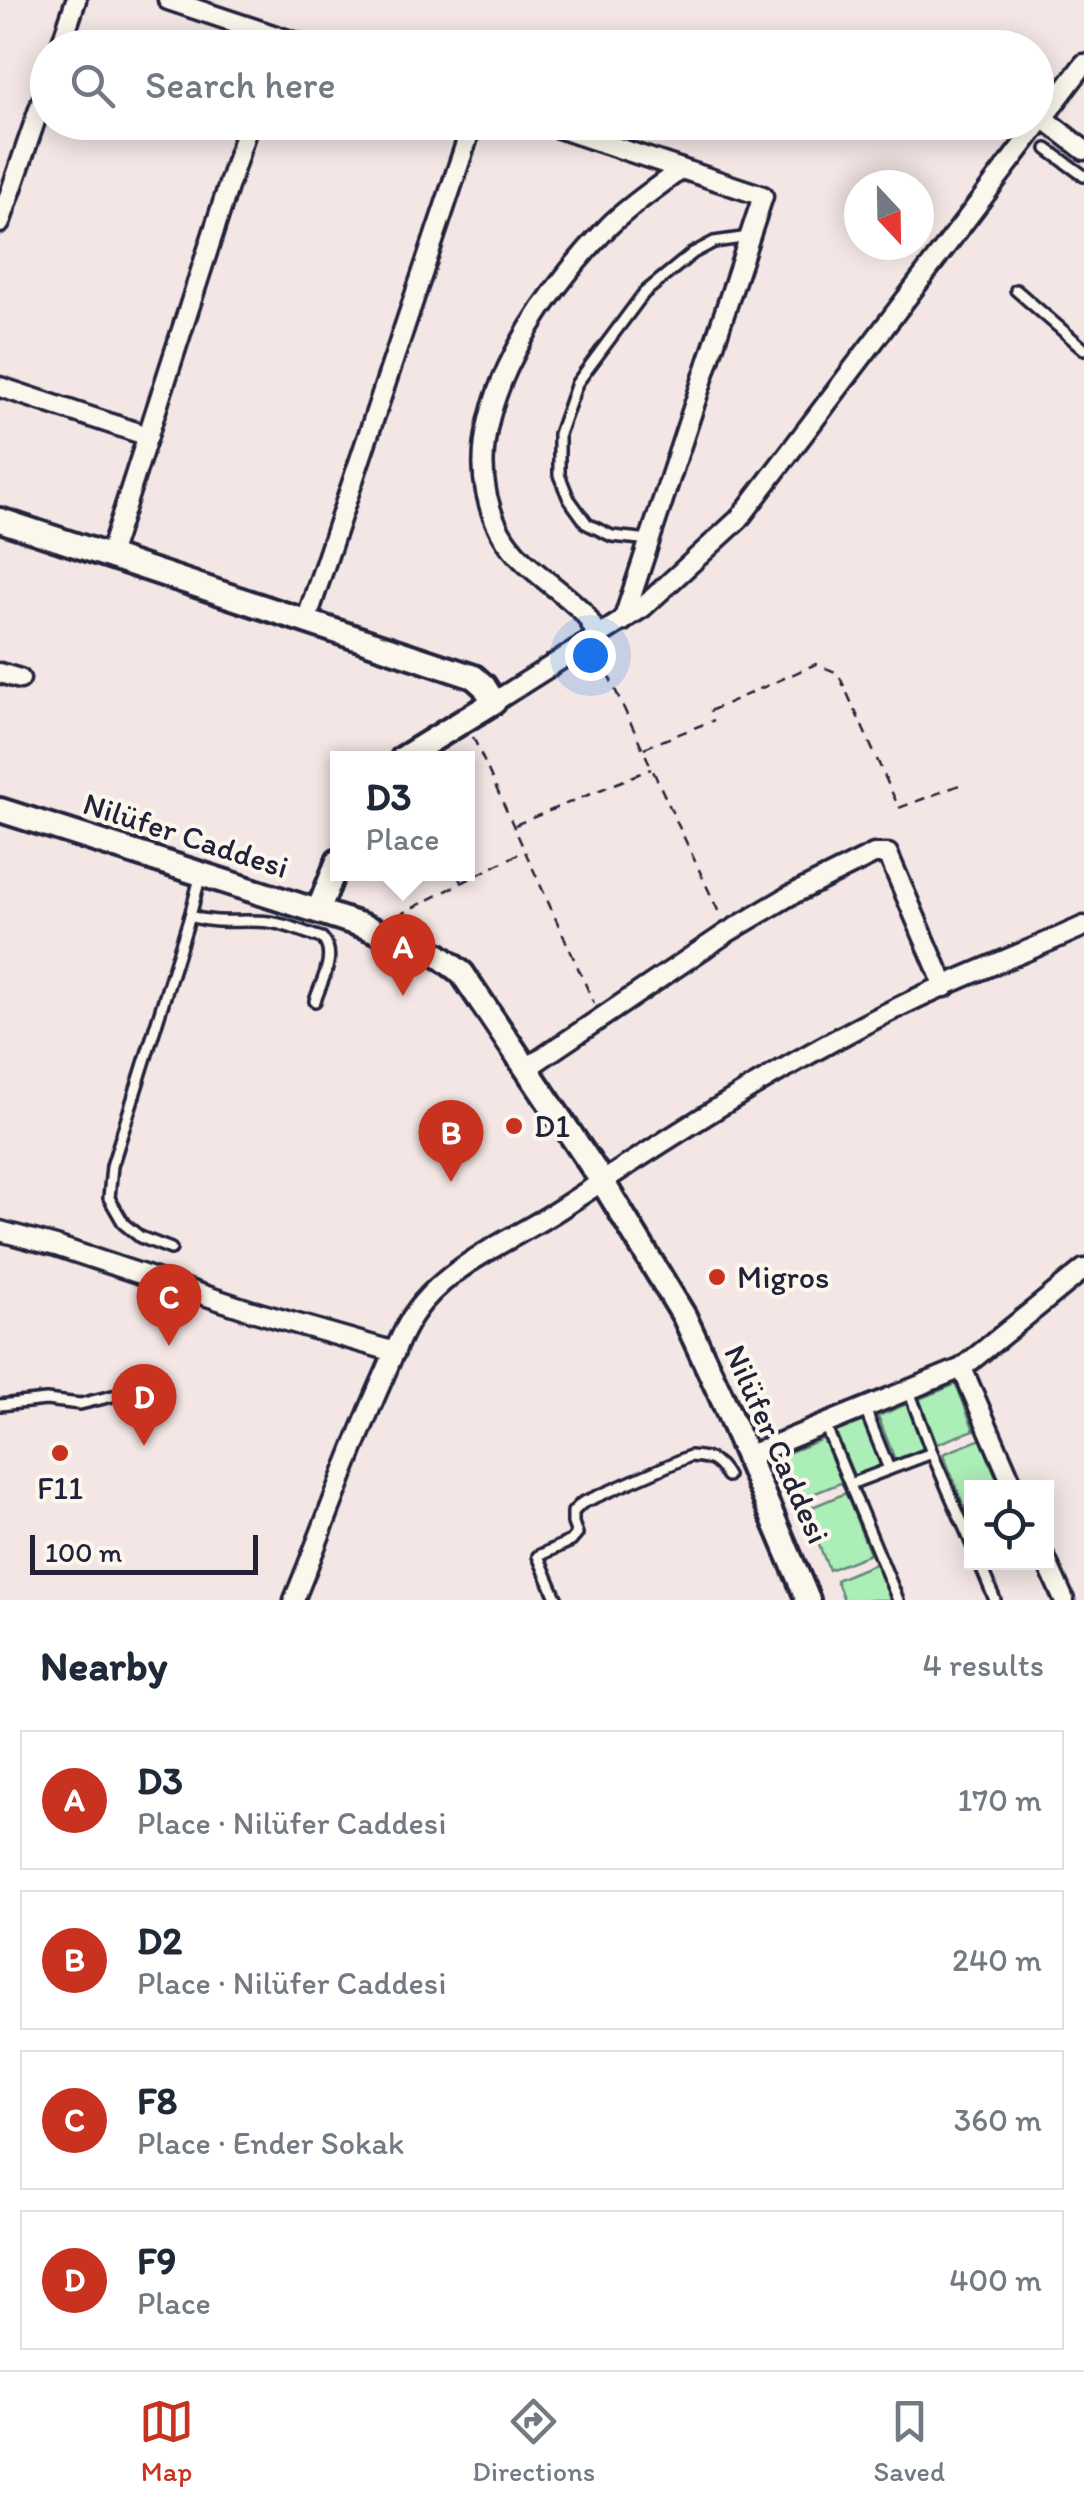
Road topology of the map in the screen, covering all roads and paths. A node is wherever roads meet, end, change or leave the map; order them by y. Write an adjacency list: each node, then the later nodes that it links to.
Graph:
1 (76, 0): 3 (street)
2 (168, 0): 4 (street)
3 (66, 30)
4 (245, 30)
5 (1084, 64): 6 (street)
6 (1054, 104)
7 (1054, 127): 14 (street)
8 (30, 135): 17 (street)
9 (244, 140): 22 (street)
10 (467, 140): 26 (street)
11 (594, 140): 15 (street)
12 (1026, 140): 27 (street)
13 (1047, 149): 16 (lane)
14 (1084, 150)
15 (681, 169): 18 (street); 28 (street)
16 (1084, 176)
17 (0, 222)
18 (750, 237): 24 (street); 24 (lane)
19 (1016, 290): 20 (lane)
20 (1084, 349)
21 (0, 386): 22 (street)
22 (148, 436): 25 (street)
23 (0, 520): 25 (street)
24 (650, 540): 27 (street)
25 (109, 556): 26 (street)
26 (306, 621): 31 (street)
27 (623, 621): 28 (street)
28 (595, 638): 31 (street); 35 (path)
29 (0, 672): 30 (street)
30 (20, 679)
31 (494, 702): 33 (street)
32 (710, 711): 38 (path)
33 (465, 720): 36 (street); 40 (path)
34 (714, 720): 35 (path)
35 (642, 748): 37 (path)
36 (414, 751)
37 (652, 768): 40 (path); 51 (path)
38 (962, 784)
39 (0, 810): 42 (street, Nilüfer Caddesi)
40 (514, 826): 41 (path)
41 (525, 850): 43 (path); 54 (path)
42 (201, 874): 47 (street, Nilüfer Caddesi); 48 (lane)
43 (475, 876)
44 (330, 881): 47 (street)
45 (465, 881): 46 (path)
46 (461, 883): 50 (path)
47 (318, 911): 50 (street, Nilüfer Caddesi)
48 (190, 916): 53 (lane); 58 (lane)
49 (1084, 926): 52 (street)
50 (372, 929): 55 (street, Nilüfer Caddesi)
51 (728, 932): 52 (street); 54 (street)
52 (945, 987): 56 (street)
53 (315, 1001)
54 (601, 1018): 55 (street)
55 (527, 1068): 56 (street, Nilüfer Caddesi)
56 (602, 1181): 60 (street); 68 (street, Nilüfer Caddesi)
57 (0, 1230): 60 (street)
58 (171, 1250)
59 (1084, 1269): 61 (street)
60 (395, 1352): 76 (street)
61 (962, 1368): 63 (street); 71 (street)
62 (157, 1385): 64 (lane)
63 (908, 1391): 65 (street); 67 (lane)
64 (0, 1405)
65 (865, 1409): 66 (street); 69 (lane)
66 (825, 1425): 68 (street); 72 (lane)
67 (932, 1453): 69 (lane); 73 (lane)
68 (748, 1456): 78 (street, Nilüfer Caddesi)
69 (889, 1469): 72 (lane)
70 (728, 1476): 77 (lane)
71 (1011, 1480)
72 (850, 1484): 79 (lane)
73 (964, 1527)
74 (982, 1570): 80 (lane)
75 (1050, 1570): 81 (street)
76 (294, 1600)
77 (557, 1600)
78 (808, 1600)
79 (898, 1600)
80 (995, 1600)
81 (1064, 1600)

